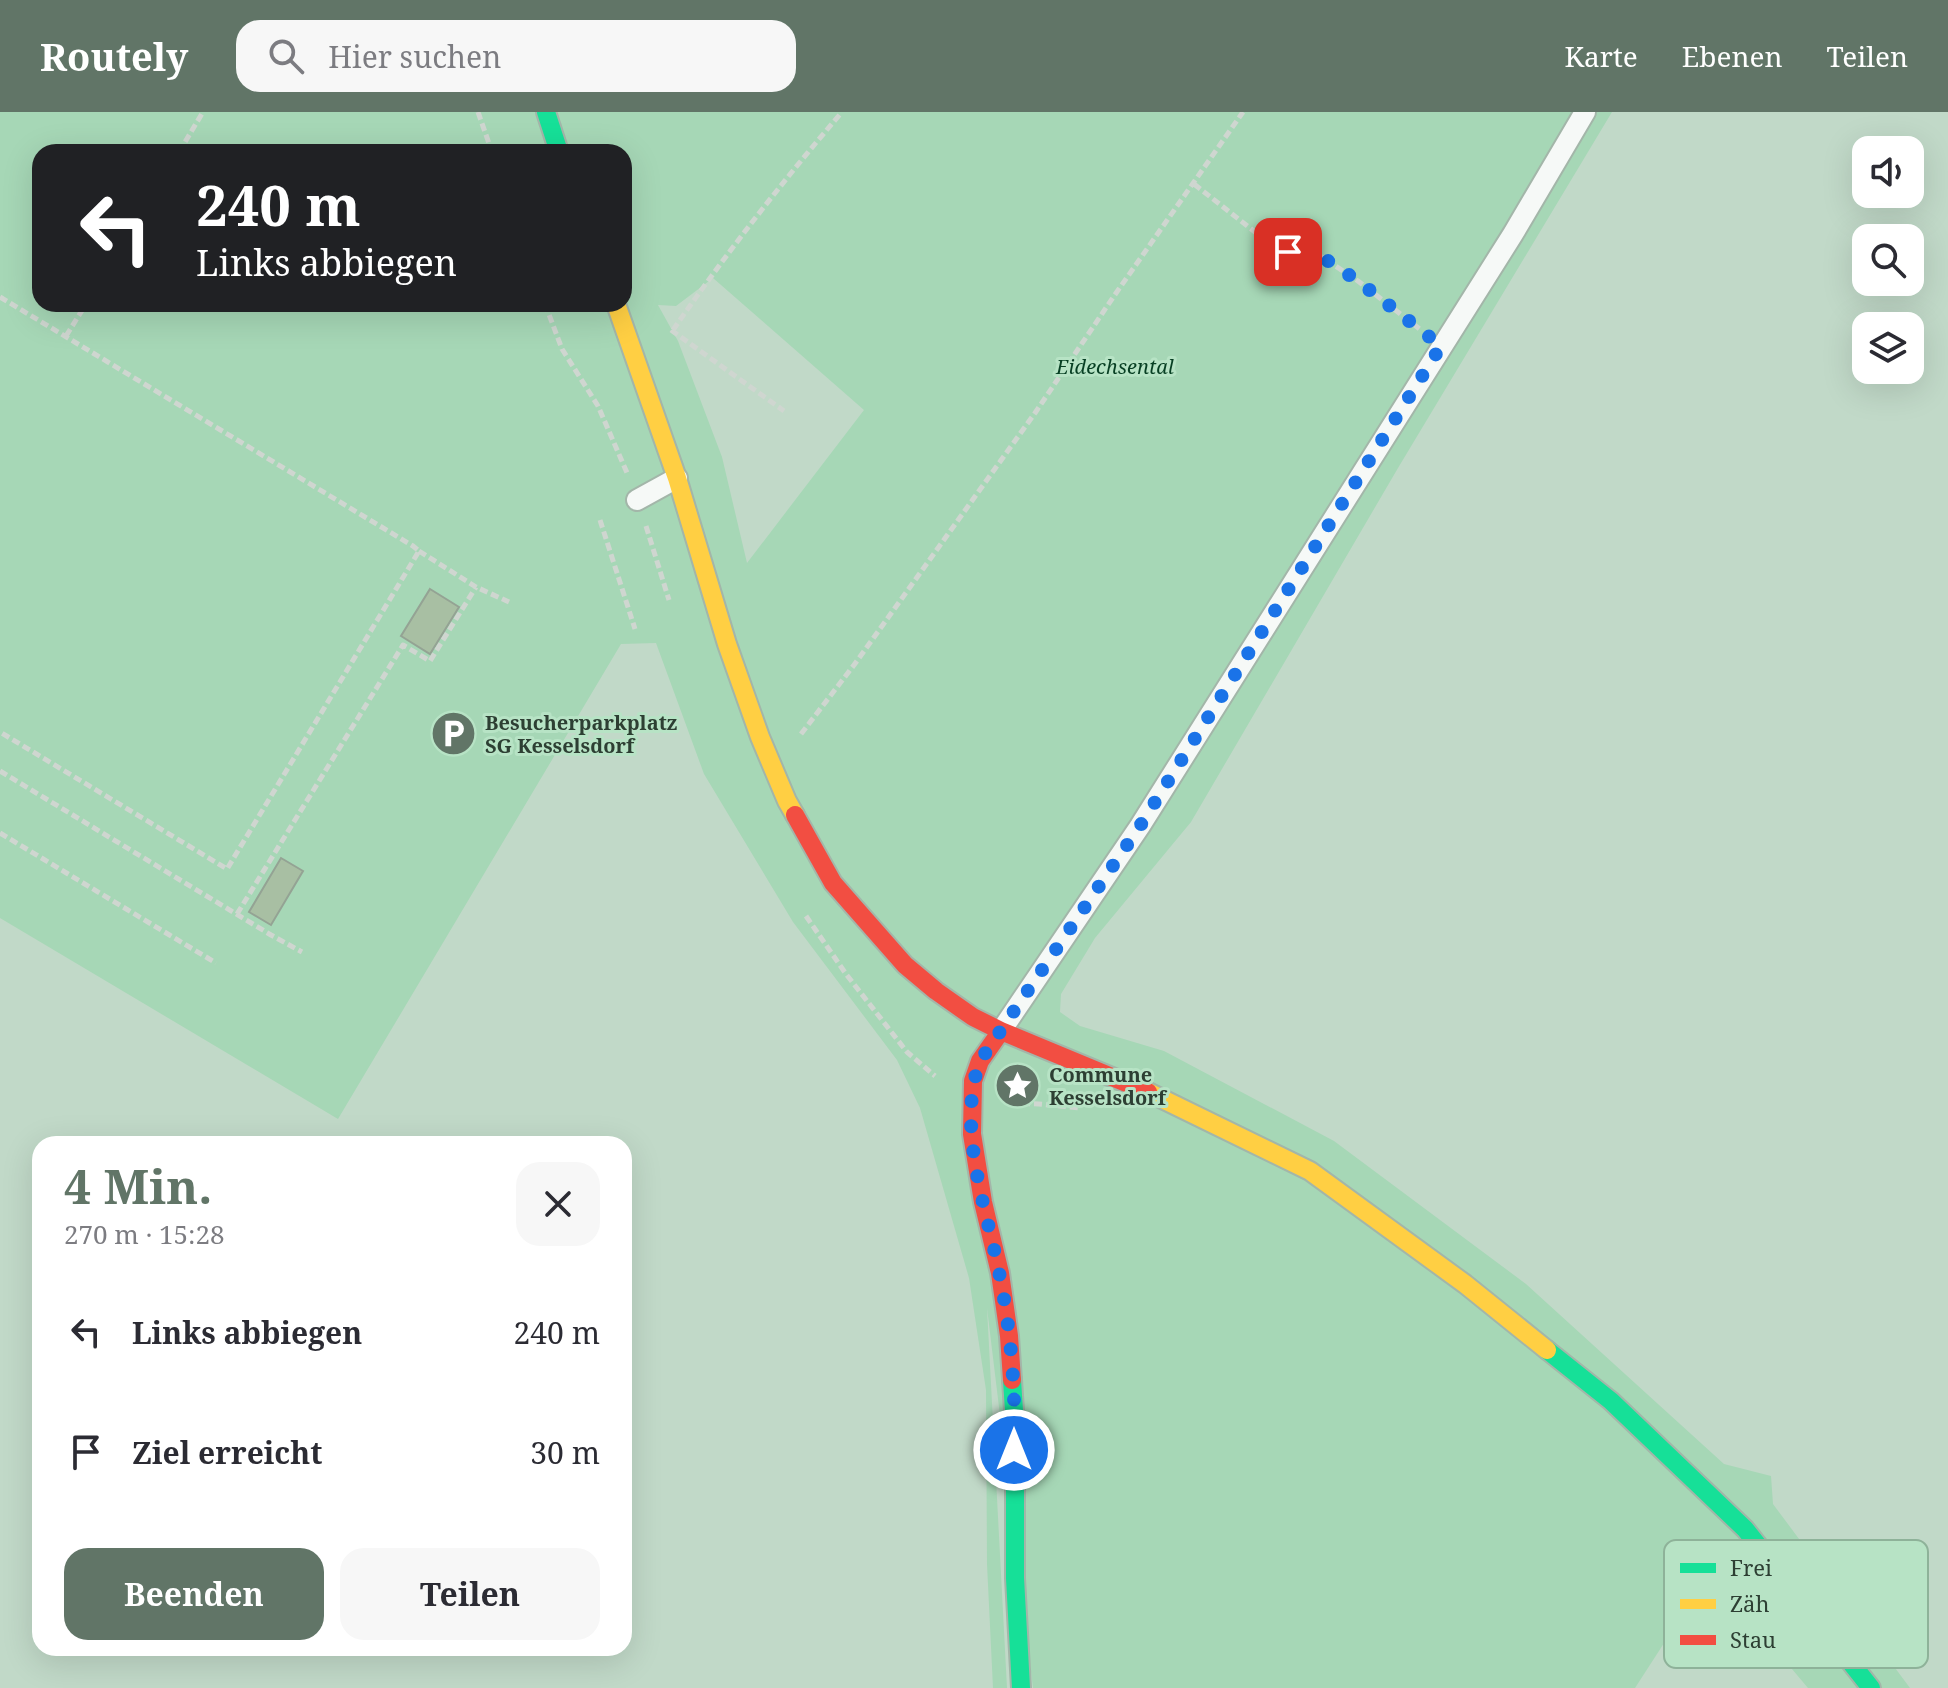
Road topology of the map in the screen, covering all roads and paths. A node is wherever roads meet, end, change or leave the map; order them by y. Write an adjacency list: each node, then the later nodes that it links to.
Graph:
1 (203, 112): 7 (path)
2 (478, 112): 8 (path)
3 (546, 112): 9 (street)
4 (842, 112): 15 (path)
5 (1243, 112): 10 (path)
6 (1585, 112): 18 (lane)
7 (184, 144)
8 (489, 144)
9 (556, 144)
10 (1194, 184): 18 (path); 28 (path)
11 (0, 297): 16 (path)
12 (81, 312): 16 (path)
13 (548, 312): 21 (path)
14 (619, 312): 17 (street)
15 (673, 330): 17 (path); 19 (path)
16 (66, 336): 23 (path)
17 (629, 338): 20 (street)
18 (1441, 346): 34 (lane)
19 (784, 411)
20 (677, 478): 21 (lane); 34 (street)
21 (637, 500)
22 (600, 520): 26 (path)
23 (419, 551): 24 (path); 27 (path)
24 (476, 587): 25 (path); 31 (path)
25 (509, 602)
26 (635, 629)
27 (0, 732)
28 (800, 736)
29 (0, 771): 31 (path)
30 (0, 833): 33 (path)
31 (237, 914): 32 (path)
32 (302, 952)
33 (216, 963)
34 (1001, 1031): 35 (street); 37 (street)
35 (972, 1098): 36 (path); 39 (street)
36 (1092, 1112)
37 (1754, 1540)
38 (1855, 1668): 40 (street)
39 (1021, 1688)
40 (1871, 1688)

